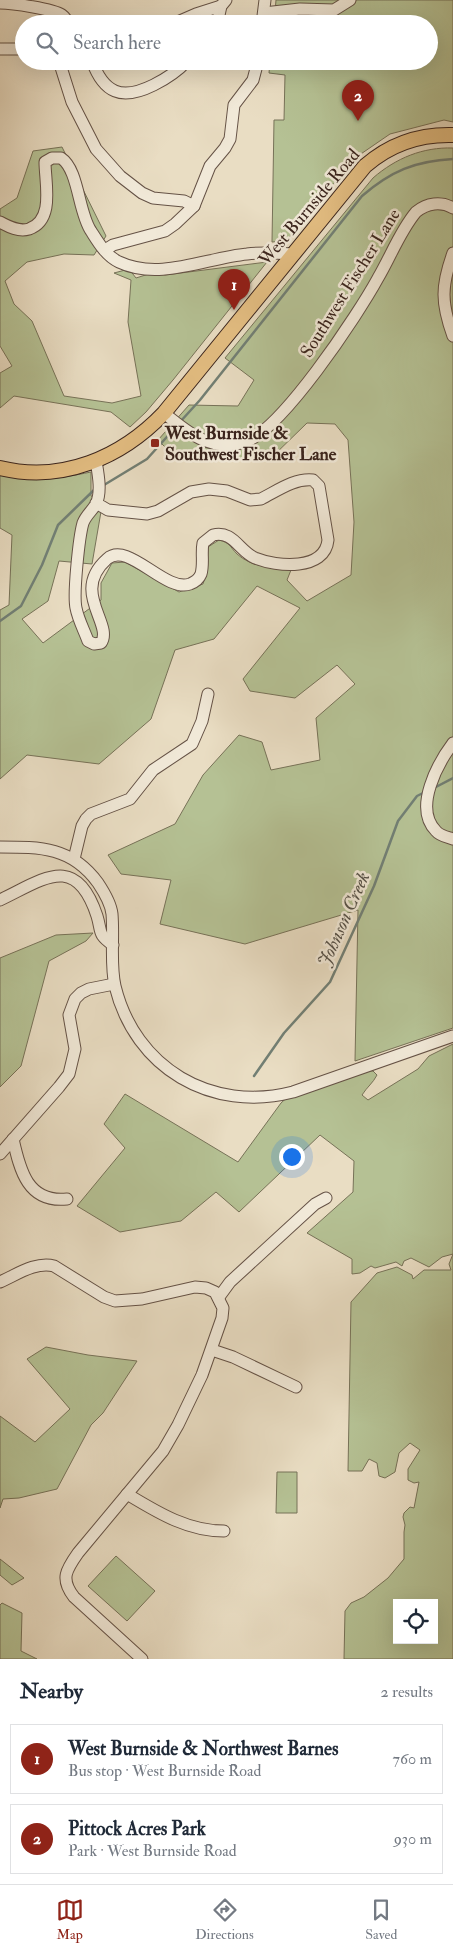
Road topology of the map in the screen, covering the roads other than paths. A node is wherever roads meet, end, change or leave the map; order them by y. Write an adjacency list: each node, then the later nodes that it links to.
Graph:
1 (265, 0): 7 (street)
2 (350, 0): 8 (street)
3 (0, 3): 5 (street)
4 (223, 3): 6 (street)
5 (61, 15)
6 (194, 15)
7 (263, 15)
8 (277, 15)
9 (15, 49): 10 (street)
10 (0, 50)
11 (62, 70): 16 (street)
12 (97, 70): 13 (street)
13 (176, 70)
14 (255, 70): 16 (street)
15 (453, 135): 21 (main road, West Burnside Road)
16 (194, 206): 19 (street)
17 (453, 208): 23 (street, Southwest Fischer Lane)
18 (0, 222): 19 (street)
19 (105, 250): 21 (street)
20 (453, 253): 22 (street)
21 (292, 254): 23 (main road, West Burnside Road)
22 (453, 336)
23 (164, 413): 24 (main road, West Burnside Road)
24 (96, 461): 25 (main road, West Burnside Road); 26 (street)
25 (0, 468)
26 (96, 503): 26 (street)
27 (208, 694): 31 (street)
28 (453, 743): 29 (street)
29 (453, 839)
30 (0, 847): 31 (street)
31 (74, 859): 33 (street)
32 (0, 900): 33 (street)
33 (113, 945): 34 (street)
34 (114, 984): 35 (street); 36 (street)
35 (453, 1036)
36 (13, 1139): 37 (street); 39 (street)
37 (0, 1154)
38 (326, 1198): 41 (street)
39 (67, 1199)
40 (0, 1282): 41 (street)
41 (219, 1297): 42 (street)
42 (212, 1350): 43 (street); 44 (street)
43 (296, 1387)
44 (127, 1494): 45 (street); 46 (street)
45 (224, 1531)
46 (142, 1659)

